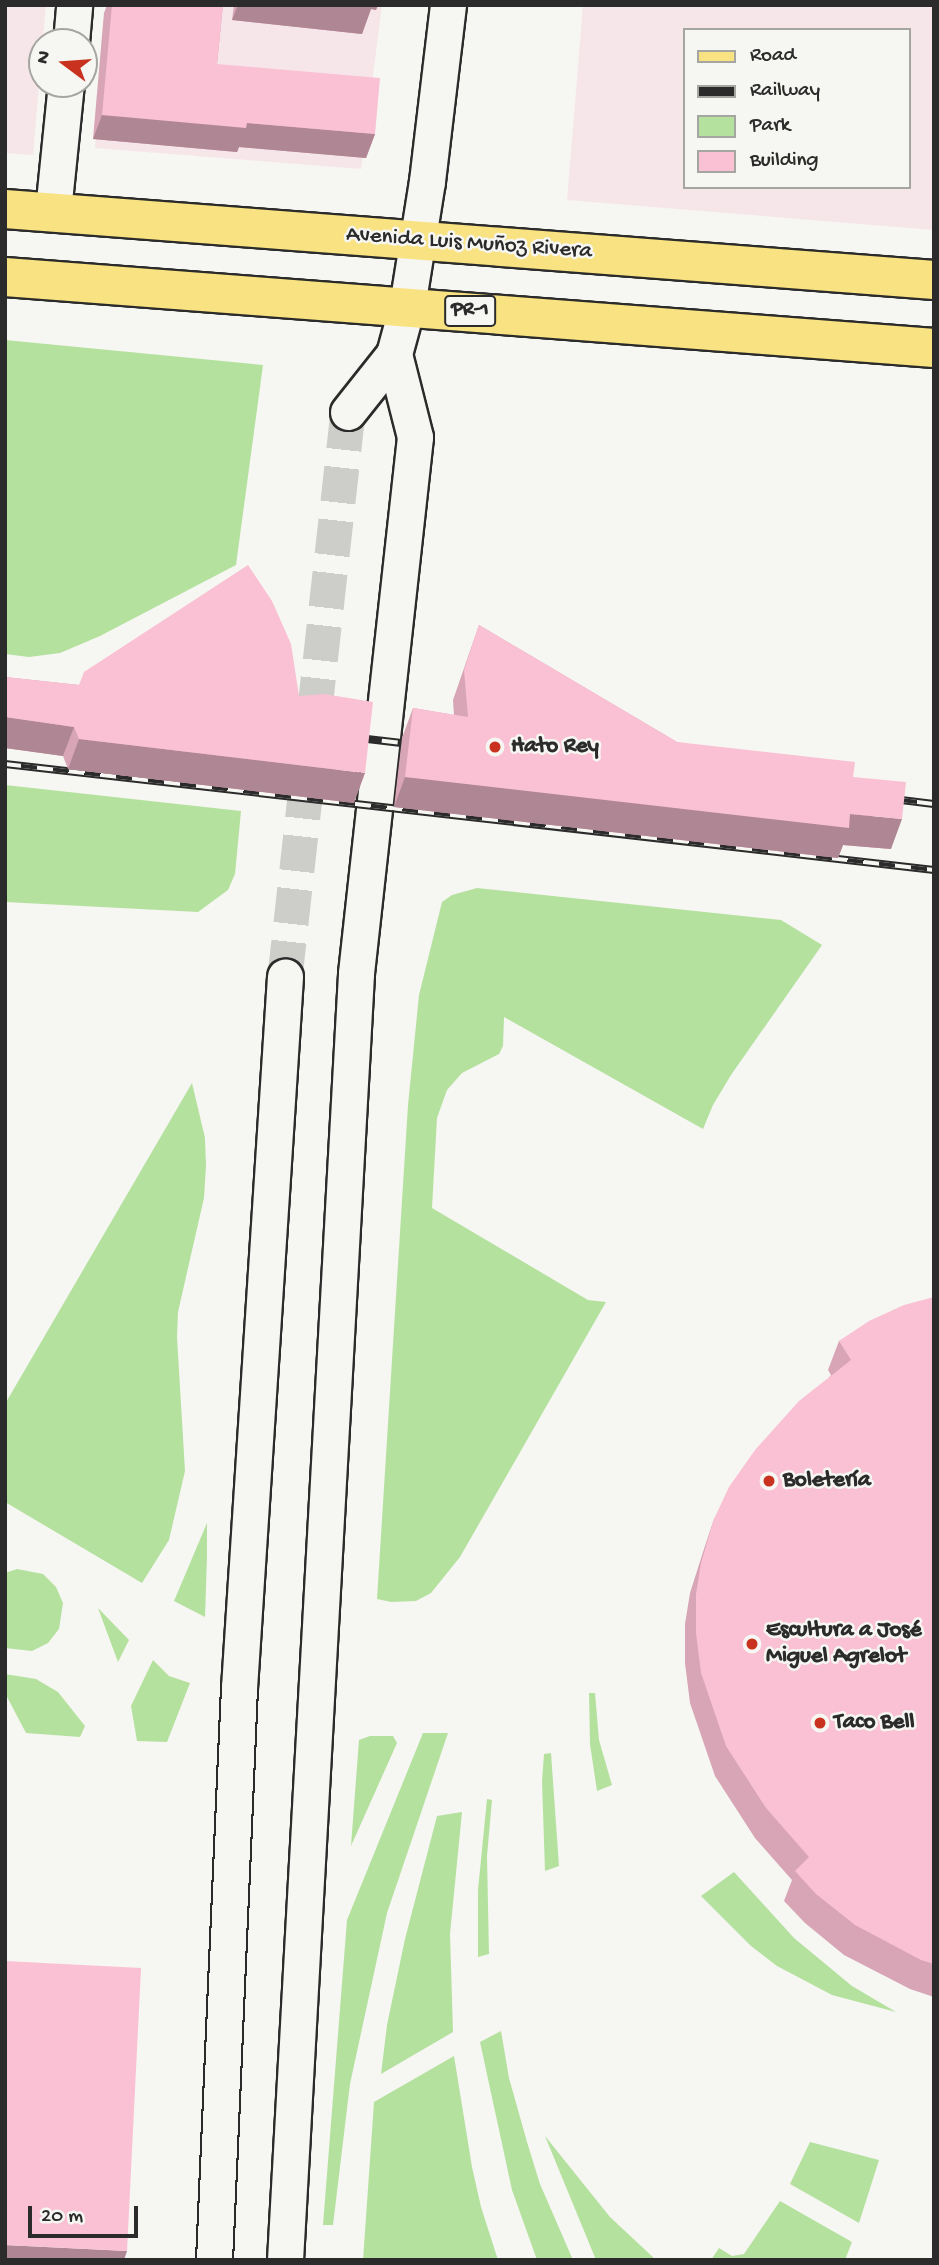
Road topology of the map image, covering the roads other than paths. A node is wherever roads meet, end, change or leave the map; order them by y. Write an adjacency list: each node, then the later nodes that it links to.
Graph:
1 (74, 5): 3 (street)
2 (448, 5): 7 (street)
3 (72, 28)
4 (65, 98): 6 (street)
5 (5, 209): 6 (main road, Avenida Luis Muñoz Rivera)
6 (53, 211): 7 (main road, Avenida Luis Muñoz Rivera)
7 (419, 240): 9 (main road, Avenida Luis Muñoz Rivera); 10 (street)
8 (5, 277): 10 (main road, PR-1)
9 (934, 280)
10 (407, 306): 11 (main road, PR-1); 12 (street)
11 (934, 348)
12 (394, 354): 13 (street); 16 (street)
13 (348, 412)
14 (285, 976): 15 (street)
15 (215, 2260)
16 (285, 2260)

